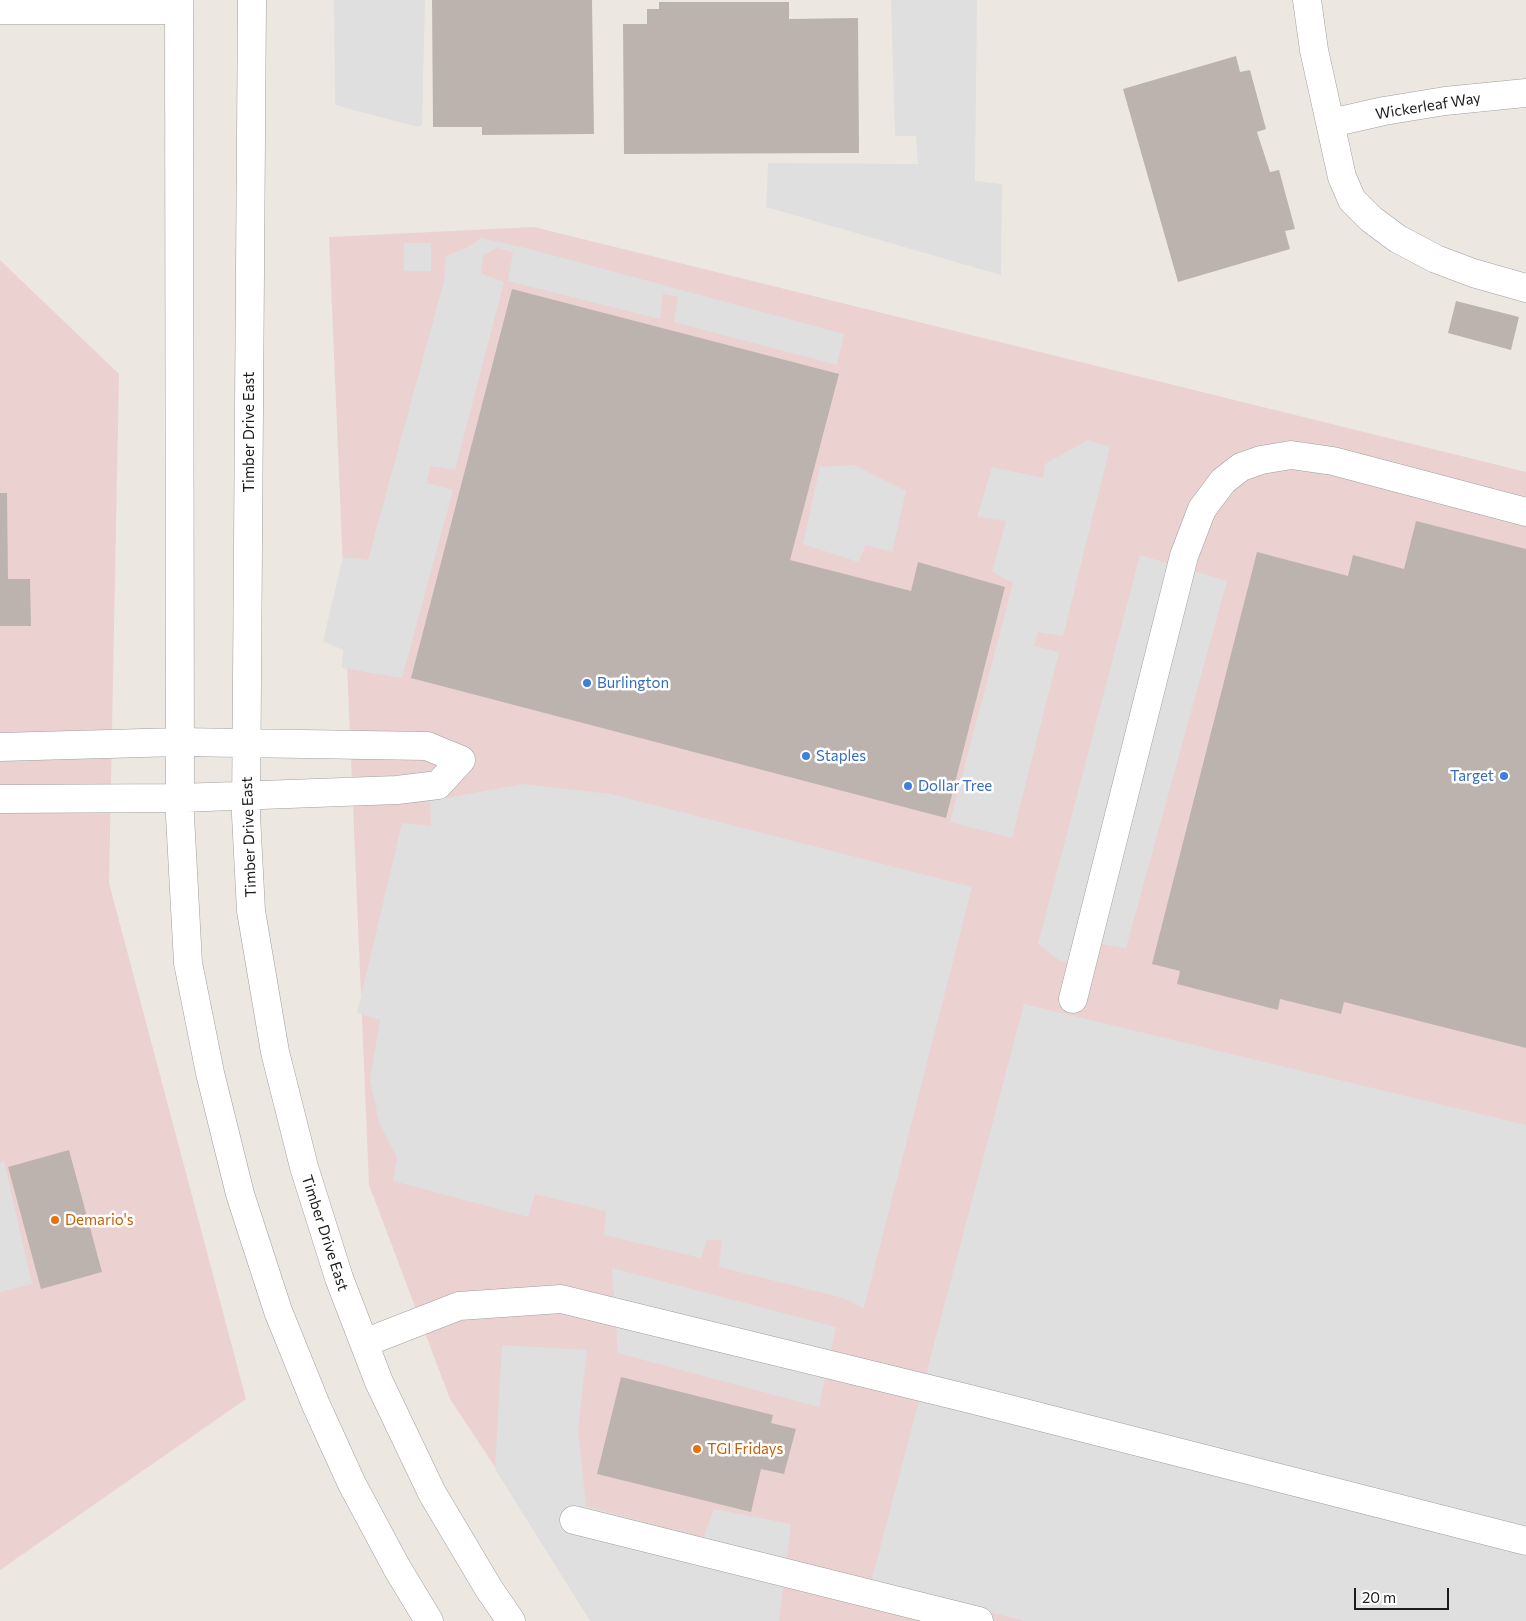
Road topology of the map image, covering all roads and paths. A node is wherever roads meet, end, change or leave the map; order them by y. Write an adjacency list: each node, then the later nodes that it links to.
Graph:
1 (252, 0): 10 (street, Timber Drive East)
2 (1307, 0): 6 (street)
3 (178, 5): 4 (street); 9 (street)
4 (0, 10)
5 (1526, 93): 6 (street, Wickerleaf Way)
6 (1331, 124): 7 (street)
7 (1526, 288)
8 (1526, 512): 15 (street)
9 (179, 742): 10 (street); 11 (street); 13 (street)
10 (246, 744): 12 (street, Timber Drive East); 12 (street)
11 (0, 746)
12 (246, 796): 13 (street); 16 (street, Timber Drive East)
13 (180, 798): 14 (street); 19 (street)
14 (0, 799)
15 (1073, 999)
16 (364, 1343): 18 (street); 20 (street, Timber Drive East)
17 (574, 1520): 21 (street)
18 (1526, 1541)
19 (430, 1621)
20 (511, 1621)
21 (978, 1621)

